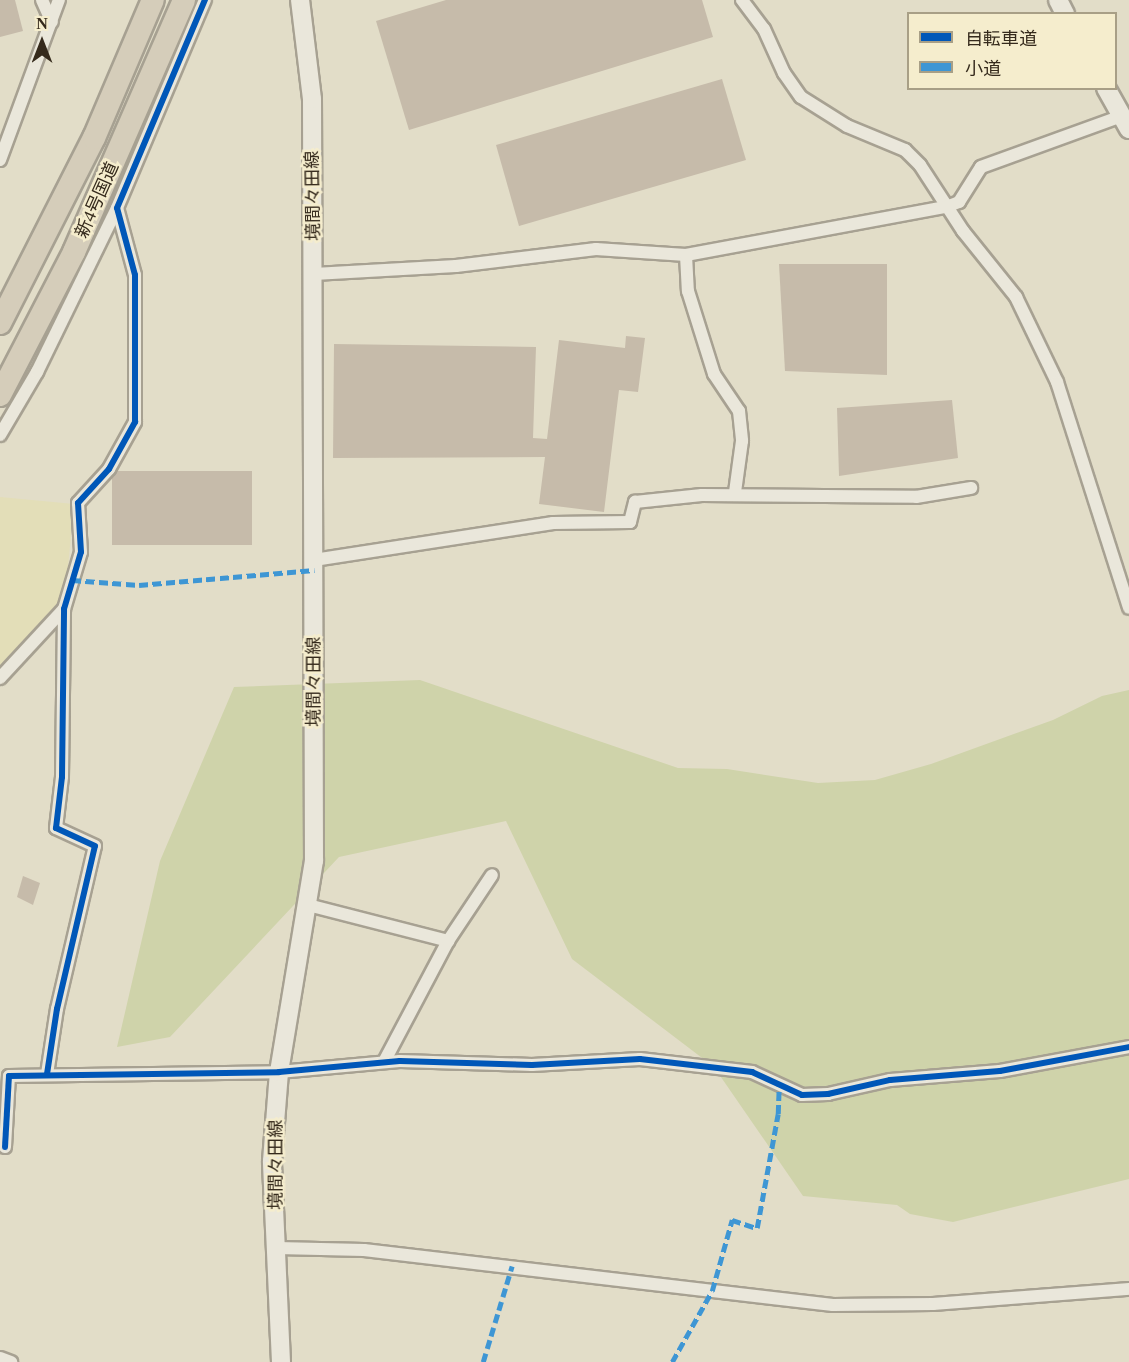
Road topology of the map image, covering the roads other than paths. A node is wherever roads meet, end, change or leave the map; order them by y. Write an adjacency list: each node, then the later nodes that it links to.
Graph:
1 (42, 0): 8 (street)
2 (59, 0): 8 (street)
3 (153, 0): 16 (highway, 新4号国道)
4 (184, 0): 17 (highway, 新4号国道)
5 (205, 0): 13 (street)
6 (300, 0): 15 (main road, 境間々田線)
7 (742, 0): 12 (street)
8 (52, 22): 11 (street)
9 (1107, 90): 10 (main road)
10 (1125, 123): 12 (street)
11 (0, 160)
12 (946, 207): 14 (street); 22 (street)
13 (117, 208): 18 (street); 23 (street)
14 (686, 255): 15 (street); 20 (street)
15 (314, 274): 21 (main road, 境間々田線)
16 (2, 314)
17 (0, 395)
18 (0, 435)
19 (971, 488): 20 (street)
20 (735, 492): 21 (street)
21 (314, 560): 26 (main road, 境間々田線)
22 (1129, 608)
23 (64, 609): 24 (street); 31 (street)
24 (0, 678)
25 (492, 875): 27 (street)
26 (308, 905): 27 (street); 30 (main road, 境間々田線)
27 (448, 941): 29 (street)
28 (1129, 1047): 29 (street)
29 (384, 1062): 30 (street)
30 (279, 1072): 31 (street); 34 (main road, 境間々田線)
31 (47, 1074): 32 (street)
32 (4, 1107): 33 (street)
33 (4, 1147)
34 (278, 1248): 35 (street); 38 (main road, 境間々田線)
35 (1129, 1289)
36 (0, 1358): 37 (street)
37 (11, 1362)
38 (281, 1362)

